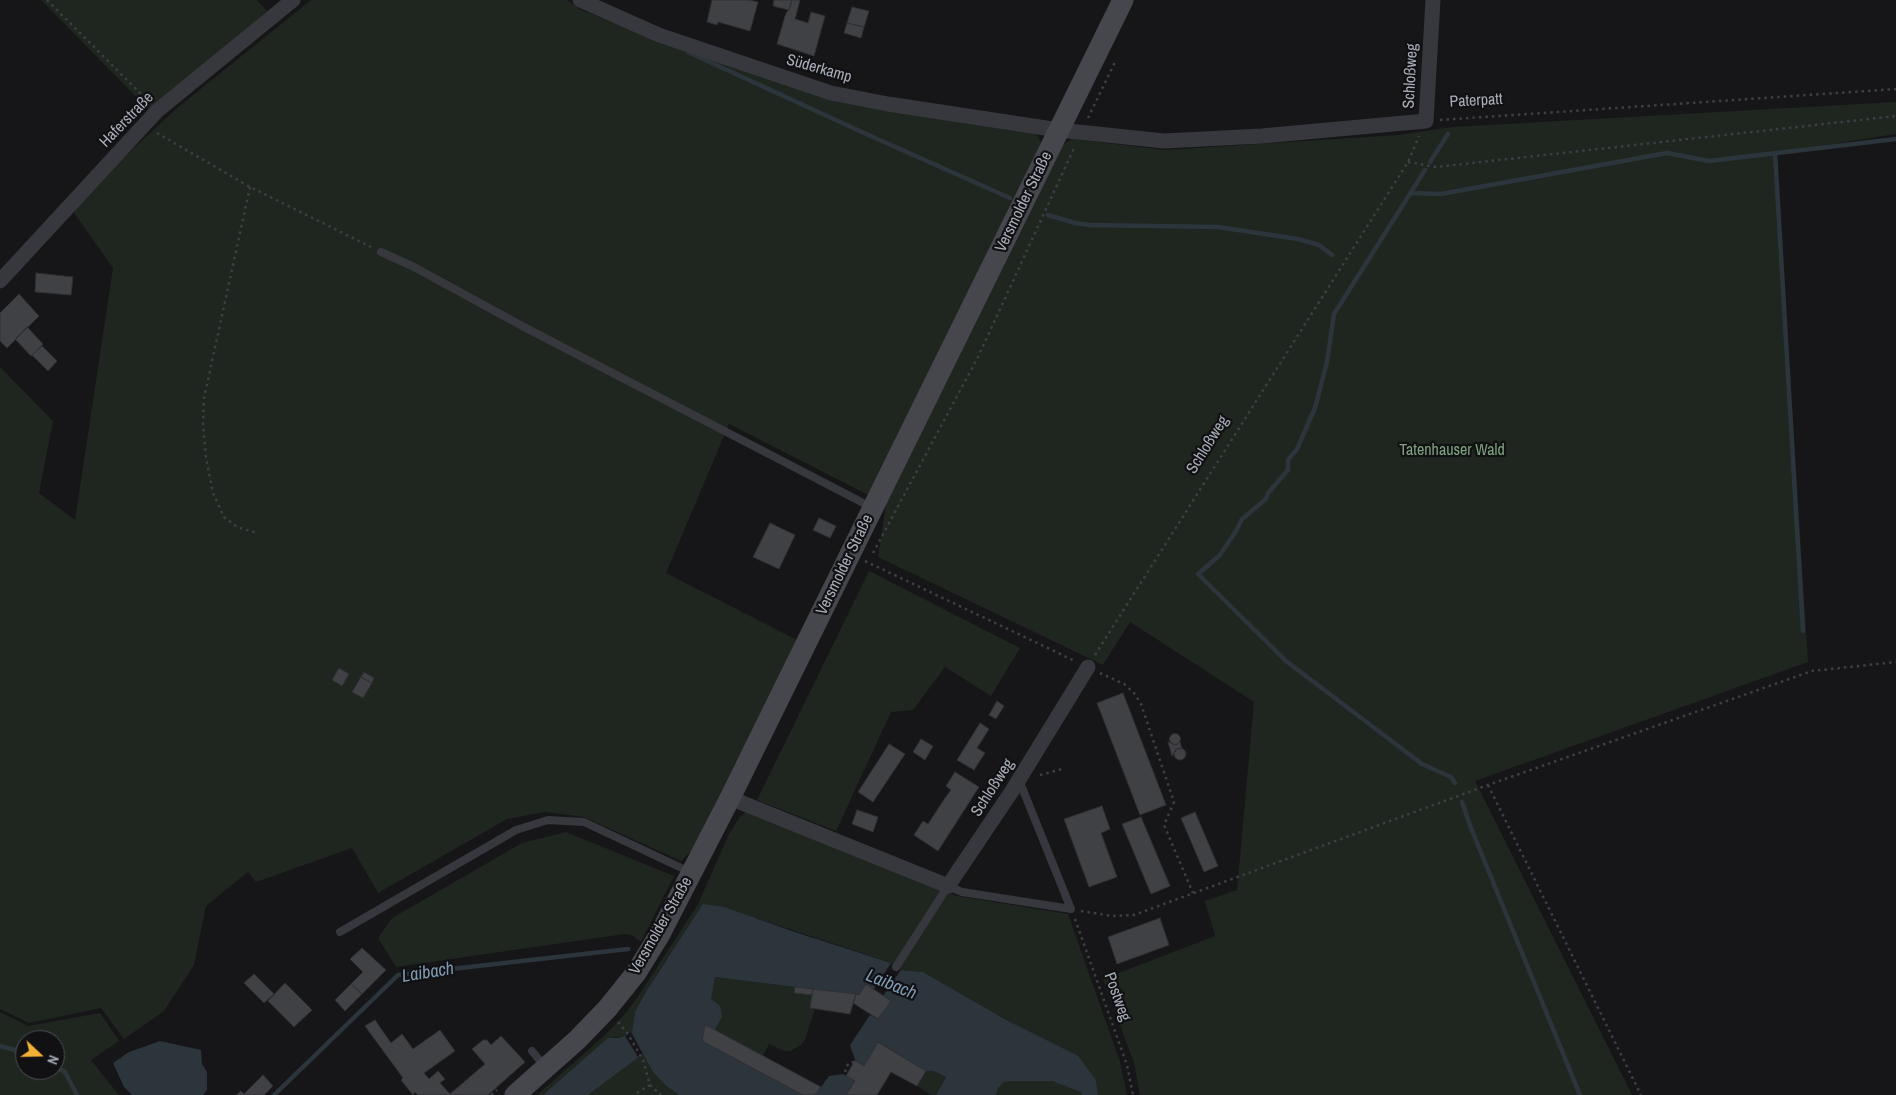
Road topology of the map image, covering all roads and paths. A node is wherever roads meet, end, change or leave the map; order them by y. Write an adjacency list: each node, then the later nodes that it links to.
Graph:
1 (48, 0): 8 (path)
2 (294, 0): 8 (street, Haferstraße)
3 (580, 0): 12 (street, Süderkamp)
4 (1123, 0): 12 (main road, Versmolder Straße)
5 (1433, 0): 10 (street, Schloßweg)
6 (1119, 53): 13 (path)
7 (1896, 88): 10 (path, Paterpatt)
8 (157, 111): 11 (street, Haferstraße)
9 (1896, 116): 14 (path)
10 (1426, 121): 13 (street); 14 (path, Schloßweg)
11 (145, 126): 15 (path); 17 (street, Haferstraße)
12 (1059, 130): 13 (street); 18 (main road, Versmolder Straße)
13 (1081, 132): 20 (path)
14 (1408, 162): 23 (path, Schloßweg)
15 (250, 187): 16 (path); 19 (path)
16 (381, 252): 18 (lane)
17 (0, 281)
18 (873, 508): 26 (main road, Versmolder Straße)
19 (257, 533)
20 (872, 554)
21 (864, 571): 23 (path)
22 (1896, 662): 25 (path)
23 (1088, 667): 24 (street, Schloßweg); 29 (path)
24 (1019, 780): 28 (street, Schloßweg); 30 (lane)
25 (1488, 785): 29 (path); 42 (path)
26 (730, 798): 27 (main road, Versmolder Straße); 28 (street)
27 (692, 873): 31 (lane); 35 (main road, Versmolder Straße)
28 (948, 886): 30 (lane); 32 (lane, Schloßweg)
29 (1193, 893): 30 (path)
30 (1071, 909): 41 (path, Postweg)
31 (340, 932)
32 (896, 967)
33 (614, 1019): 37 (path)
34 (532, 1051): 35 (lane)
35 (545, 1068): 38 (main road, Versmolder Straße)
36 (858, 1073): 36 (path)
37 (650, 1085): 39 (path); 40 (path)
38 (515, 1095)
39 (633, 1095)
40 (661, 1095)
41 (1134, 1095)
42 (1641, 1095)

